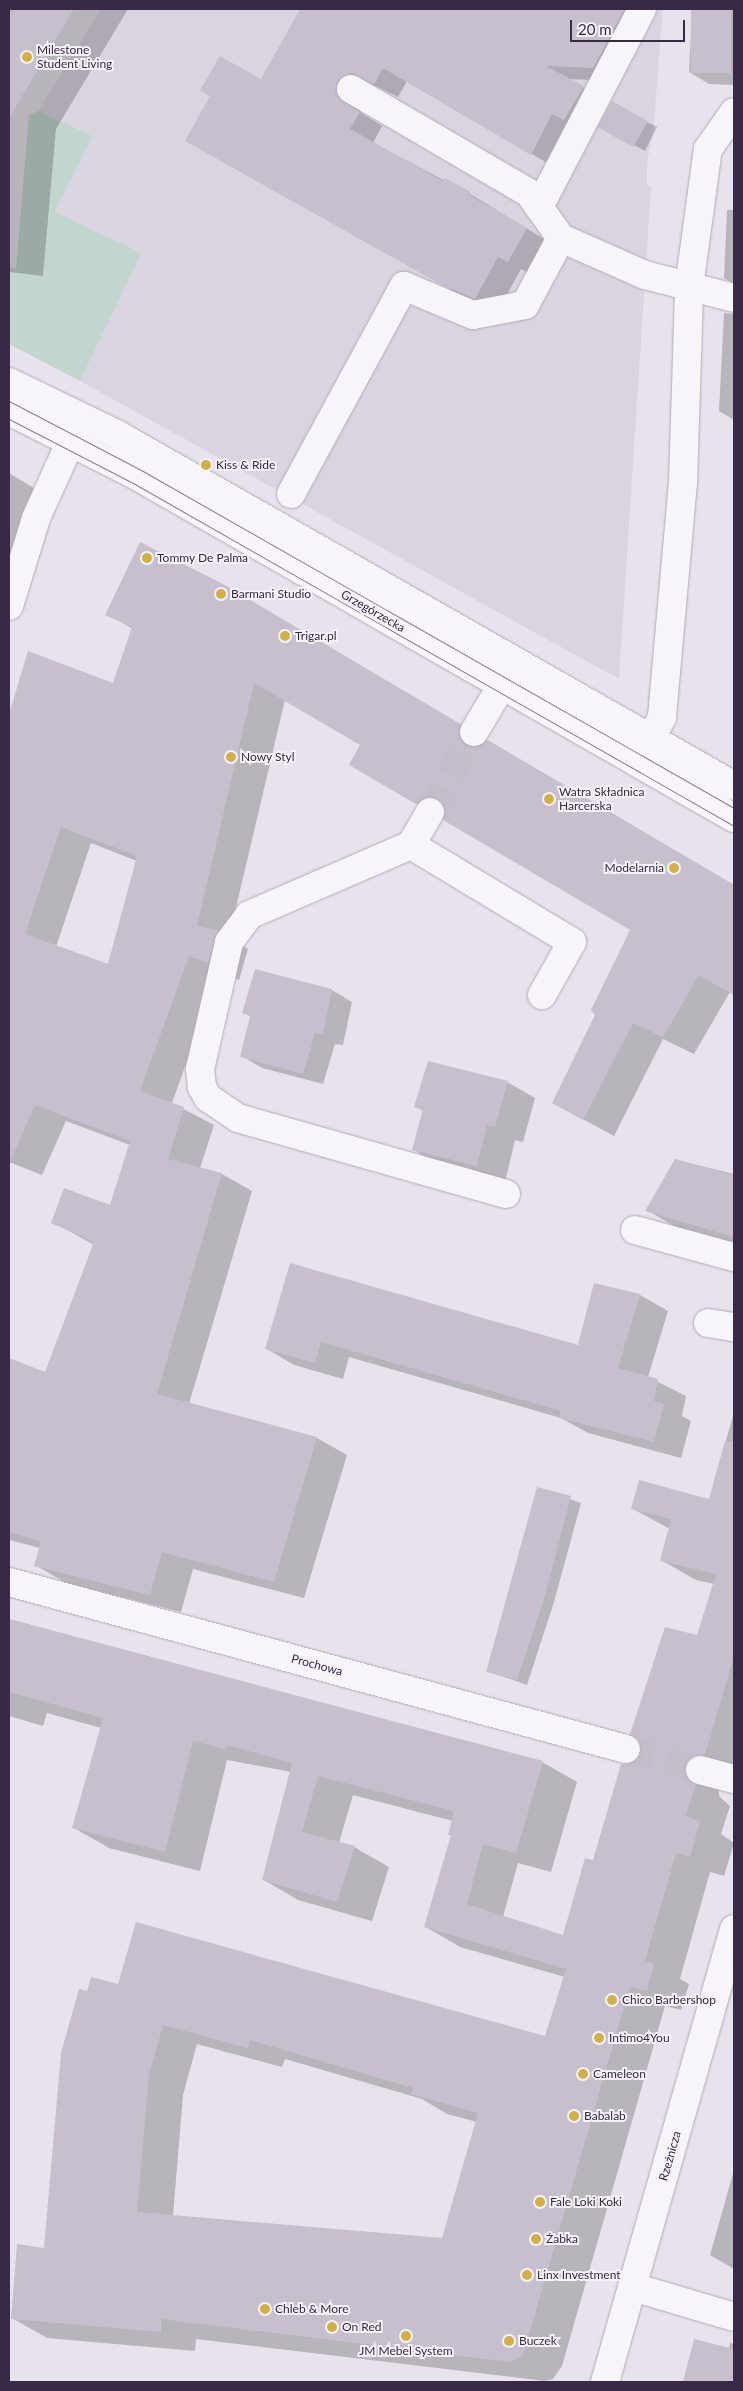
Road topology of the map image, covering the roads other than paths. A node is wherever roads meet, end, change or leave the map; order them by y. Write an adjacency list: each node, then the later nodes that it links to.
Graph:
1 (642, 9): 5 (street)
2 (351, 89): 5 (street)
3 (734, 112): 4 (street)
4 (721, 149): 7 (street)
5 (539, 207): 6 (street)
6 (561, 238): 7 (street); 12 (street)
7 (689, 288): 8 (street); 16 (street)
8 (734, 298)
9 (9, 382): 16 (street)
10 (9, 411): 11 (street, Grzegórzecka)
11 (71, 441): 13 (street); 14 (street, Grzegórzecka)
12 (291, 494)
13 (9, 606)
14 (502, 685): 15 (street); 19 (street, Grzegórzecka)
15 (474, 732)
16 (651, 738): 17 (street)
17 (734, 786)
18 (430, 812): 20 (street)
19 (734, 818)
20 (411, 845): 21 (street); 22 (street)
21 (542, 995)
22 (506, 1194)
23 (635, 1230): 24 (street)
24 (734, 1257)
25 (708, 1323): 26 (street)
26 (734, 1327)
27 (9, 1582): 28 (street, Prochowa)
28 (626, 1749)
29 (700, 1770): 30 (street)
30 (734, 1779)
31 (734, 1929): 32 (street, Rzeźnicza)
32 (726, 1992): 33 (street, Rzeźnicza)
33 (632, 2287): 34 (street); 35 (street, Rzeźnicza)
34 (734, 2317)
35 (605, 2382)

